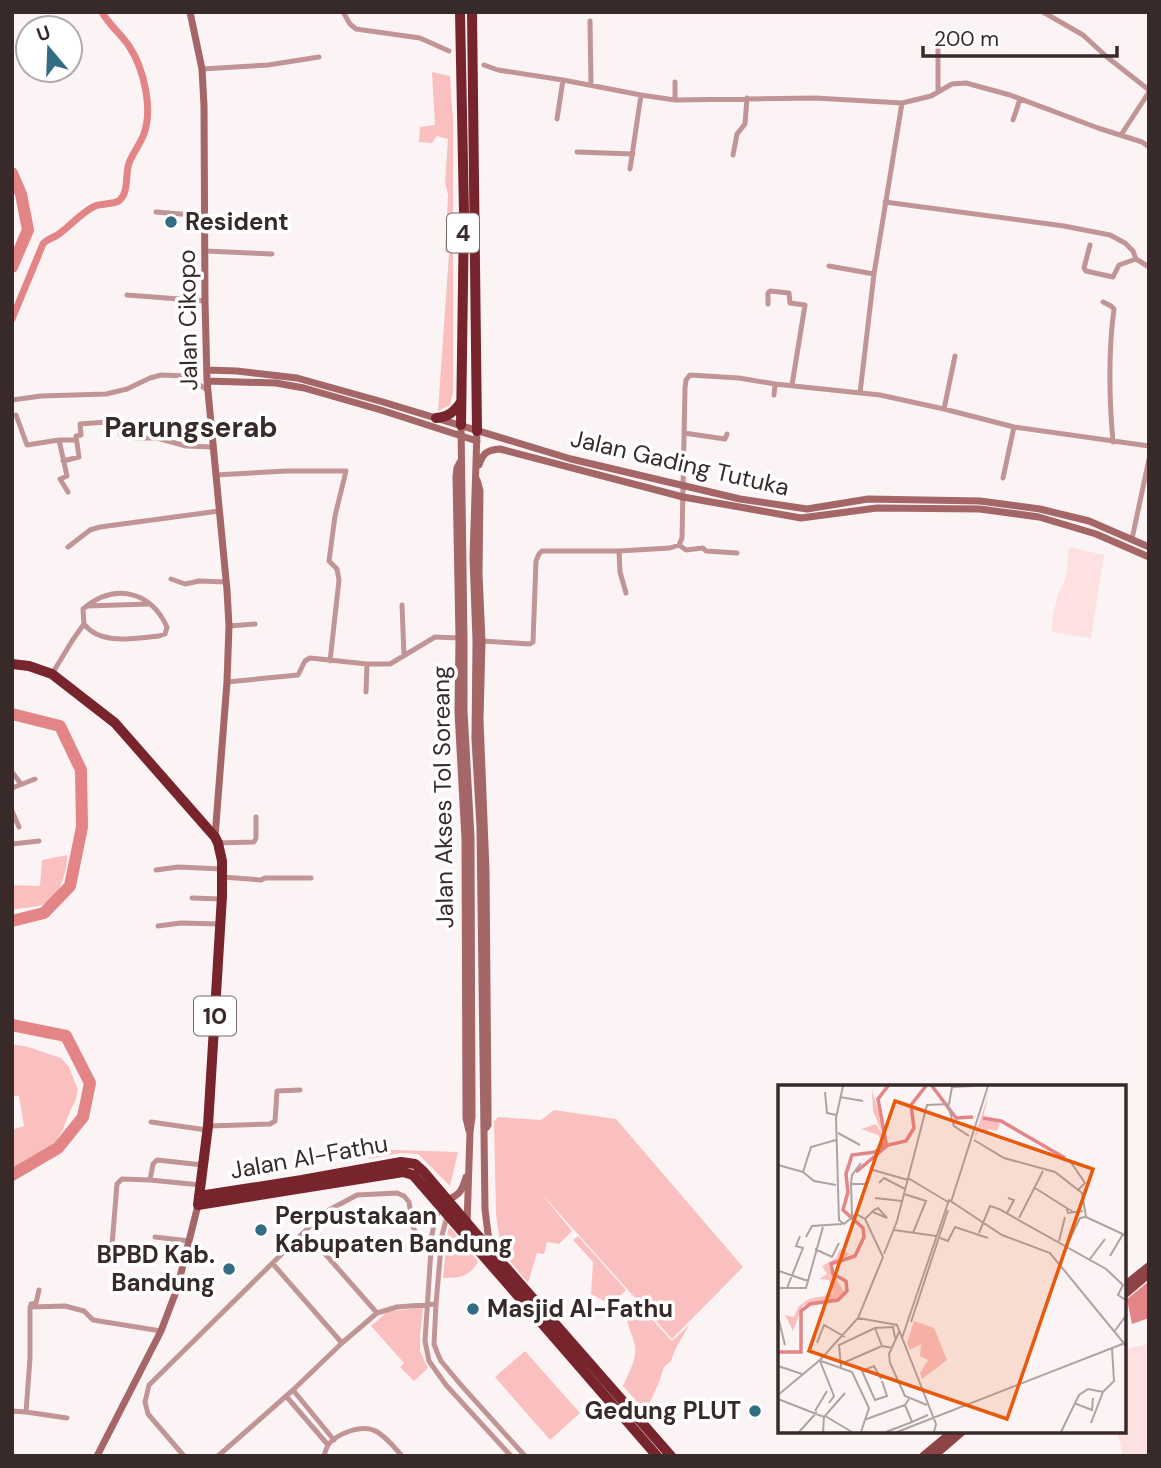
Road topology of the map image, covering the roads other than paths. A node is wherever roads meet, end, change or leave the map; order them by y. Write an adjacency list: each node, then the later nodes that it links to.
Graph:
1 (190, 12): 11 (main road, Jalan Cikopo)
2 (343, 12): 8 (street)
3 (460, 12): 53 (highway, 4)
4 (472, 12): 61 (highway, 4)
5 (1043, 12): 15 (street)
6 (590, 21): 14 (street)
7 (938, 47): 16 (street)
8 (449, 51)
9 (319, 57): 11 (street)
10 (484, 65): 12 (street)
11 (202, 69): 32 (main road, Jalan Cikopo)
12 (563, 80): 14 (street); 22 (street)
13 (675, 82): 20 (street)
14 (591, 85): 17 (street)
15 (1149, 91): 24 (street)
16 (938, 92): 19 (street); 21 (street)
17 (640, 95): 20 (street); 27 (street)
18 (747, 98): 20 (street); 21 (street); 28 (street)
19 (1020, 99): 23 (street); 24 (street)
20 (675, 100)
21 (902, 103): 30 (street)
22 (557, 119)
23 (1013, 120)
24 (1121, 135): 25 (street)
25 (1149, 147)
26 (577, 152): 27 (street)
27 (633, 154): 29 (street)
28 (733, 155)
29 (630, 169)
30 (885, 202): 36 (street); 39 (street)
31 (156, 212): 32 (street)
32 (206, 216): 34 (main road, Jalan Cikopo)
33 (1090, 245): 36 (street)
34 (205, 251): 35 (street); 41 (main road, Jalan Cikopo)
35 (272, 254)
36 (1136, 259): 38 (street)
37 (829, 267): 39 (street)
38 (1149, 267)
39 (874, 274): 50 (street)
40 (127, 295): 41 (street)
41 (205, 301): 45 (main road, Jalan Cikopo)
42 (1103, 302): 65 (street)
43 (768, 304): 48 (street)
44 (955, 356): 54 (street)
45 (207, 370): 46 (main road, Jalan Cikopo); 56 (main road, Jalan Gading Tutuka)
46 (207, 380): 49 (main road, Jalan Cikopo); 62 (main road, Jalan Gading Tutuka)
47 (775, 384): 48 (street); 51 (street); 59 (street)
48 (792, 385): 50 (street)
49 (207, 390): 52 (street); 67 (main road, Jalan Cikopo)
50 (860, 393): 54 (street)
51 (774, 395)
52 (12, 400)
53 (461, 402): 56 (highway); 57 (highway, 4)
54 (944, 409): 58 (street)
55 (16, 415): 63 (street)
56 (436, 418): 57 (main road, Jalan Gading Tutuka)
57 (461, 425): 61 (main road, Jalan Gading Tutuka); 62 (main road, Jalan Akses Tol Soreang)
58 (1014, 427): 65 (street); 73 (street)
59 (684, 433): 60 (street); 74 (street)
60 (727, 434)
61 (477, 436): 62 (main road, Jalan Gading Tutuka); 72 (main road, Jalan Akses Tol Soreang); 74 (main road, Jalan Gading Tutuka)
62 (461, 437): 70 (main road, Jalan Akses Tol Soreang)
63 (59, 440): 64 (street); 69 (street)
64 (76, 440): 67 (street); 69 (street)
65 (1113, 442): 66 (street)
66 (1149, 446)
67 (212, 447): 71 (main road, Jalan Cikopo)
68 (1149, 459): 78 (street)
69 (63, 461): 75 (street)
70 (460, 461): 94 (main road, Jalan Akses Tol Soreang); 103 (main road, Jalan Akses Tol Soreang)
71 (215, 475): 77 (main road, Jalan Cikopo); 97 (street)
72 (475, 476): 76 (main road, Jalan Gading Tutuka); 95 (main road, Jalan Akses Tol Soreang); 104 (main road, Jalan Akses Tol Soreang)
73 (1003, 478)
74 (684, 486): 76 (street); 78 (main road, Jalan Gading Tutuka)
75 (68, 492)
76 (683, 497): 79 (street); 84 (main road, Jalan Gading Tutuka)
77 (219, 511): 80 (street); 86 (main road, Jalan Cikopo)
78 (1132, 539): 81 (main road, Jalan Gading Tutuka)
79 (679, 545): 82 (street); 83 (street)
80 (68, 547)
81 (1149, 547)
82 (619, 551): 87 (street); 95 (street)
83 (737, 553)
84 (1149, 557)
85 (171, 579): 86 (street)
86 (226, 582): 93 (main road, Jalan Cikopo)
87 (626, 593)
88 (149, 604): 90 (street); 90 (street); 91 (street)
89 (402, 605): 96 (street)
90 (87, 606): 91 (street)
91 (84, 624): 100 (street)
92 (255, 624): 93 (street)
93 (229, 626): 101 (main road, Jalan Cikopo)
94 (459, 638): 96 (street); 103 (main road, Jalan Akses Tol Soreang)
95 (482, 641): 104 (main road, Jalan Akses Tol Soreang)
96 (404, 656): 99 (street)
97 (330, 661): 99 (street); 101 (street)
98 (12, 664): 100 (highway)
99 (367, 664): 102 (street)
100 (52, 674): 112 (highway)
101 (227, 682): 112 (main road, Jalan Cikopo)
102 (366, 692)
103 (461, 711): 120 (main road, Jalan Akses Tol Soreang); 127 (main road, Jalan Akses Tol Soreang)
104 (478, 746): 121 (main road, Jalan Akses Tol Soreang); 128 (main road, Jalan Akses Tol Soreang)
105 (12, 772): 107 (street)
106 (35, 779): 107 (street)
107 (21, 784): 108 (street)
108 (12, 788)
109 (12, 811): 111 (street)
110 (256, 817): 112 (street)
111 (19, 827)
112 (216, 840): 116 (highway, 10)
113 (39, 841): 114 (street)
114 (12, 844)
115 (156, 870): 116 (street)
116 (222, 873): 117 (street); 119 (highway, 10)
117 (311, 878)
118 (192, 898): 119 (street)
119 (221, 899): 122 (highway, 10)
120 (471, 902): 121 (main road); 127 (main road, Jalan Akses Tol Soreang)
121 (481, 902): 128 (main road, Jalan Akses Tol Soreang)
122 (220, 923): 123 (street); 126 (highway, 10)
123 (158, 926)
124 (300, 1090): 126 (street)
125 (151, 1122): 126 (street)
126 (207, 1128): 129 (highway, 10)
127 (470, 1132): 130 (main road, Jalan Akses Tol Soreang)
128 (484, 1132): 134 (main road, Jalan Akses Tol Soreang)
129 (203, 1165): 131 (street); 132 (highway, 10)
130 (469, 1166): 133 (main road); 135 (main road, Jalan Akses Tol Soreang)
131 (150, 1180): 132 (street); 140 (street)
132 (199, 1195): 133 (highway, Jalan Al-Fathu); 138 (main road)
133 (447, 1206): 135 (highway, Jalan Al-Fathu); 139 (street); 151 (street)
134 (485, 1209): 135 (main road); 141 (main road, Jalan Akses Tol Soreang)
135 (468, 1230): 141 (highway, Jalan Al-Fathu); 155 (highway, Jalan Al-Fathu)
136 (305, 1231): 139 (street); 142 (street); 153 (street)
137 (155, 1237): 138 (street)
138 (189, 1241): 146 (main road)
139 (431, 1247): 150 (street)
140 (101, 1248)
141 (497, 1258): 155 (highway, Jalan Al-Fathu)
142 (273, 1264): 156 (street); 169 (street)
143 (1149, 1265): 145 (main road)
144 (1149, 1274): 149 (main road)
145 (1126, 1284)
146 (177, 1289): 148 (street); 154 (main road)
147 (39, 1290): 152 (street)
148 (125, 1290)
149 (1126, 1293)
150 (427, 1304): 151 (street); 153 (street); 167 (street)
151 (436, 1304): 167 (street)
152 (30, 1307): 154 (street); 161 (street)
153 (377, 1313): 156 (street)
154 (161, 1331): 168 (main road)
155 (554, 1331): 159 (highway, Jalan Al-Fathu)
156 (342, 1343): 157 (street)
157 (293, 1390): 158 (street); 165 (street)
158 (286, 1396): 166 (street); 170 (street)
159 (615, 1400): 173 (highway, Jalan Al-Fathu); 174 (highway, Jalan Al-Fathu)
160 (12, 1411): 161 (street)
161 (26, 1412): 162 (street)
162 (67, 1418)
163 (951, 1433): 175 (main road)
164 (961, 1433): 176 (main road)
165 (334, 1440): 166 (street); 172 (street)
166 (328, 1445): 171 (street)
167 (518, 1455)
168 (97, 1456)
169 (184, 1456)
170 (218, 1456)
171 (324, 1456)
172 (402, 1456)
173 (656, 1456)
174 (671, 1456)
175 (923, 1456)
176 (934, 1456)

